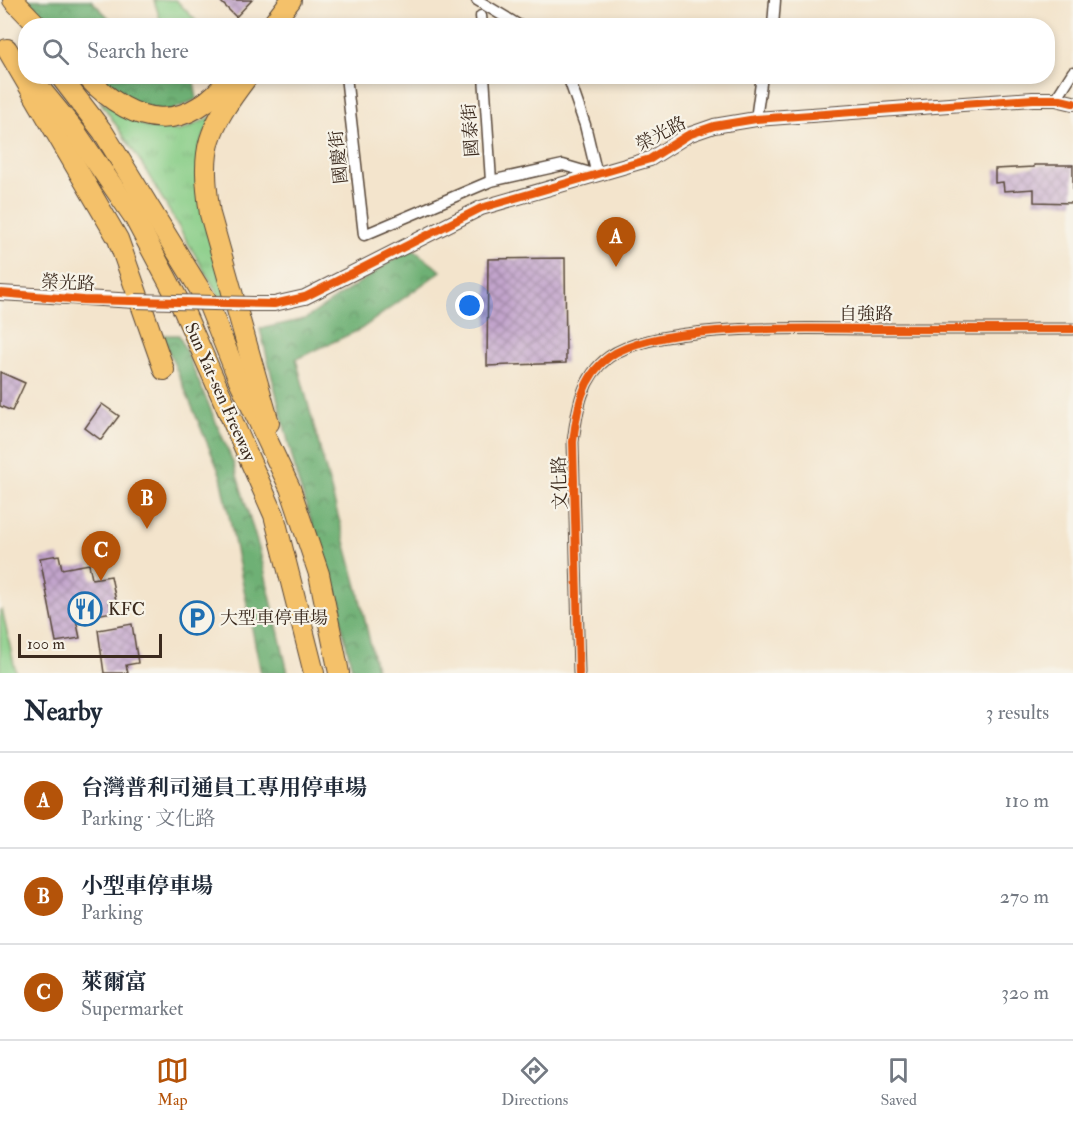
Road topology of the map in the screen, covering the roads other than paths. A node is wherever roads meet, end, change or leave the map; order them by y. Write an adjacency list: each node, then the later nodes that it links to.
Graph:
1 (12, 0): 7 (highway)
2 (291, 0): 8 (highway)
3 (307, 0): 9 (highway)
4 (477, 0): 10 (street)
5 (775, 0): 11 (street)
6 (0, 6): 12 (highway)
7 (30, 18)
8 (277, 18)
9 (294, 18)
10 (507, 18)
11 (773, 18)
12 (18, 23)
13 (4, 46): 14 (highway); 15 (highway)
14 (18, 63)
15 (18, 70)
16 (1073, 72): 27 (street)
17 (27, 84): 35 (highway)
18 (37, 84): 37 (highway, Sun Yat-sen Freeway)
19 (66, 84): 36 (highway, Sun Yat-sen Freeway)
20 (95, 84): 21 (highway)
21 (225, 84)
22 (242, 84): 36 (highway)
23 (347, 84): 31 (street, 國慶街)
24 (485, 84): 31 (street, 國泰街)
25 (571, 84): 30 (street)
26 (761, 84): 29 (street)
27 (1056, 99): 28 (street, 榮光路); 29 (street, 榮光路)
28 (1073, 103)
29 (756, 119): 30 (street, 榮光路)
30 (597, 175): 31 (street); 32 (street, 榮光路, bridge)
31 (491, 181)
32 (0, 293)
33 (1073, 329): 34 (street, 自強路)
34 (659, 338): 39 (street, 文化路)
35 (164, 370)
36 (290, 488): 38 (highway, Sun Yat-sen Freeway)
37 (314, 673)
38 (339, 673)
39 (579, 673)

